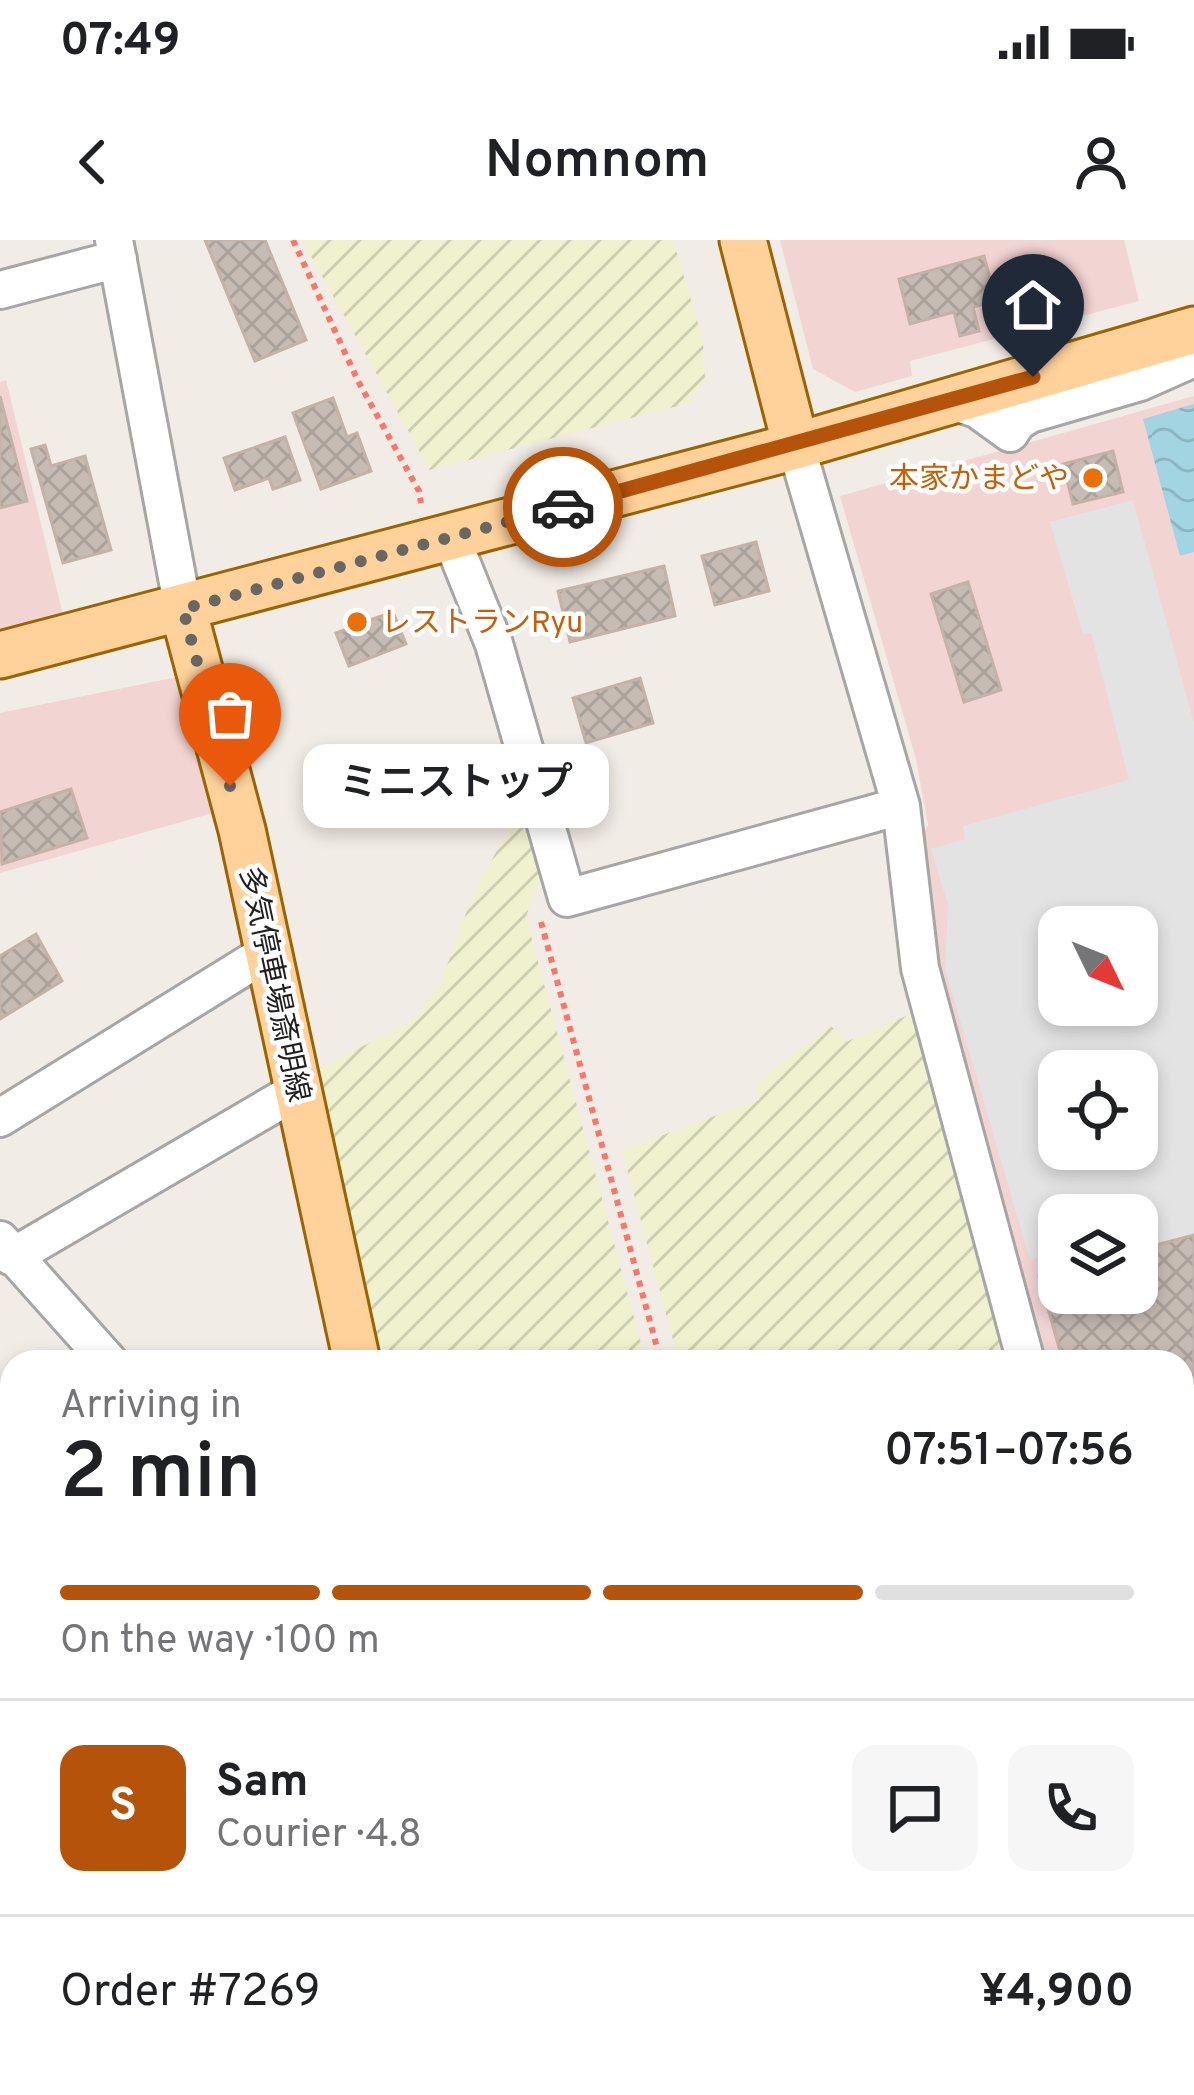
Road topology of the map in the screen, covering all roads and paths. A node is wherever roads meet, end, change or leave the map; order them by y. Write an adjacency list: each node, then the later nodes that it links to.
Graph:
1 (293, 240): 9 (path)
2 (742, 240): 8 (main road)
3 (116, 249): 4 (street); 10 (street)
4 (0, 290)
5 (1194, 331): 7 (main road)
6 (1194, 358): 7 (street)
7 (952, 401): 8 (main road)
8 (796, 446): 9 (main road); 12 (street)
9 (439, 539): 10 (main road); 13 (street)
10 (183, 609): 11 (main road); 14 (main road, 多気停車場斎明線)
11 (0, 656)
12 (901, 806): 13 (street); 21 (street)
13 (561, 875): 20 (path)
14 (268, 952): 15 (main road, 多気停車場斎明線); 16 (street)
15 (298, 1090): 17 (street); 19 (main road, 多気停車場斎明線)
16 (0, 1118)
17 (6, 1248): 18 (street)
18 (98, 1350)
19 (354, 1350)
20 (658, 1350)
21 (1023, 1350)

